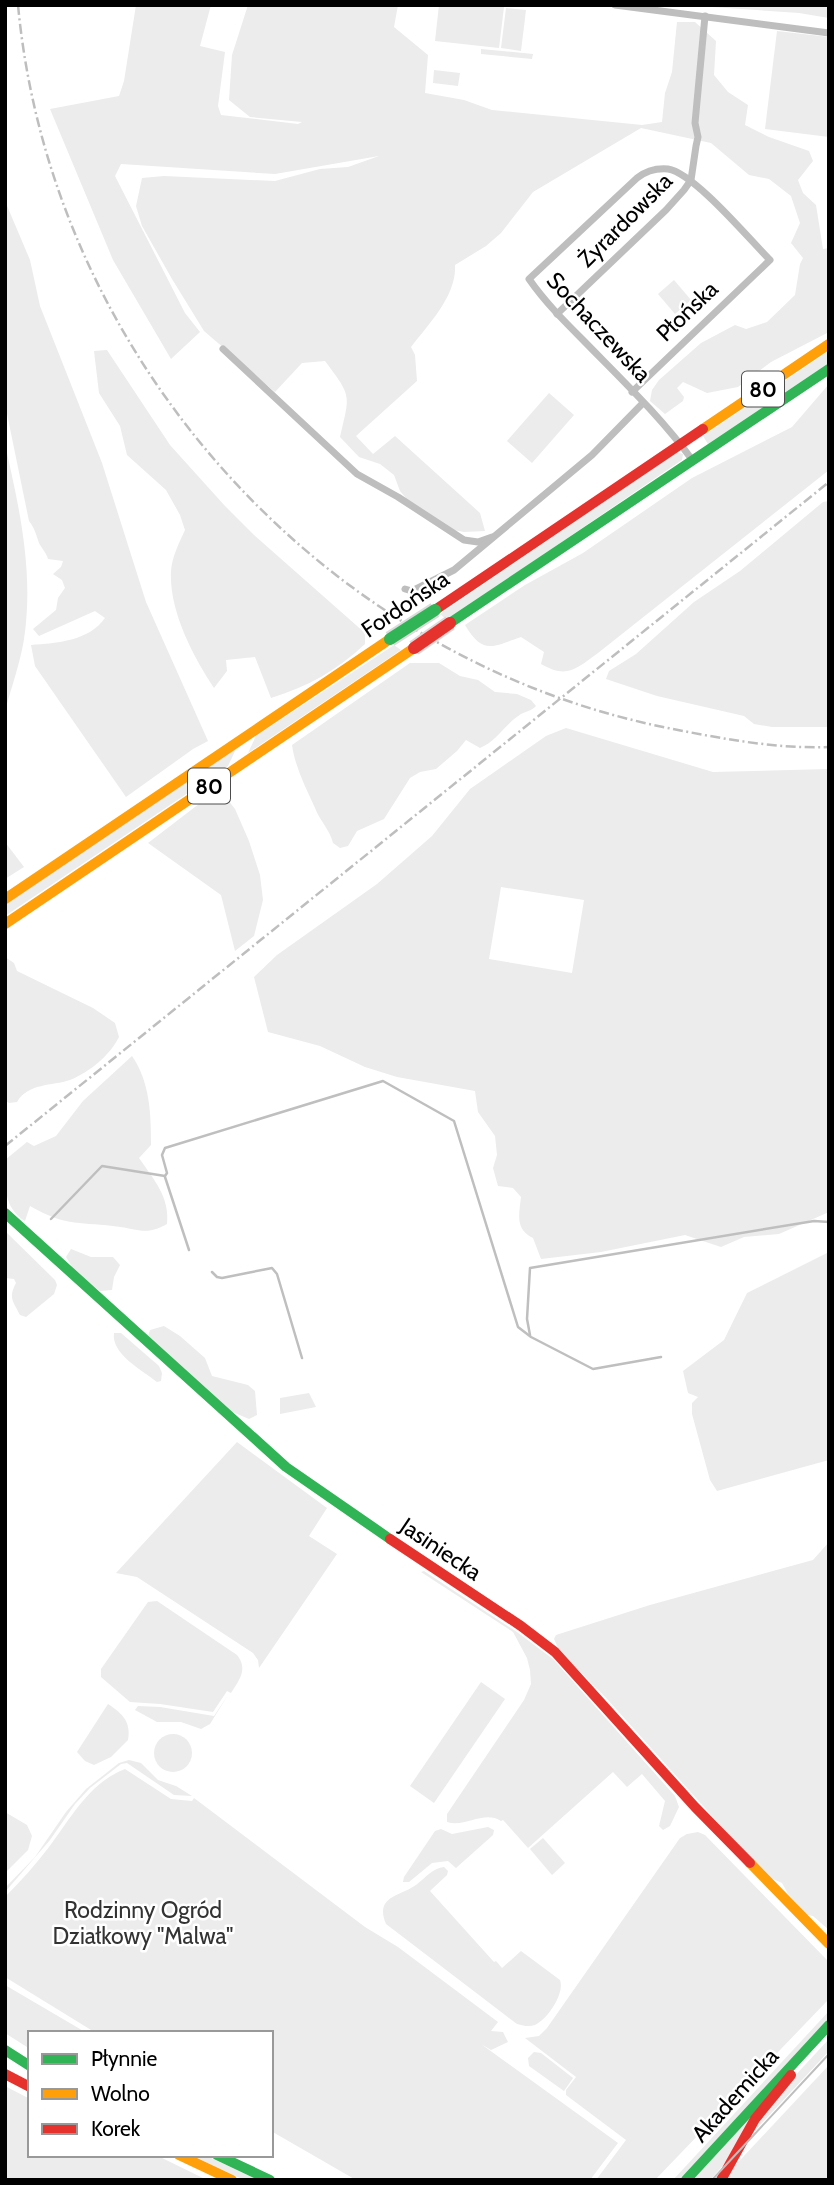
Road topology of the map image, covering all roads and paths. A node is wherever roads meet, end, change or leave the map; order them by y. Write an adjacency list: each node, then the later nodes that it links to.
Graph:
1 (615, 5): 2 (street)
2 (705, 16): 3 (street); 4 (street, Żyrardowska)
3 (829, 33)
4 (691, 180): 5 (street, Żyrardowska); 5 (street, Sochaczewska); 9 (street, Płońska)
5 (557, 314): 9 (street, Sochaczewska)
6 (829, 344): 11 (main road, Fordońska / 80)
7 (223, 349): 13 (street)
8 (829, 369): 12 (main road, Fordońska / 80)
9 (632, 391): 10 (street, Sochaczewska)
10 (643, 403): 11 (street, Sochaczewska); 13 (street)
11 (681, 444): 12 (street, Sochaczewska); 15 (main road, Fordońska / 80, bridge)
12 (693, 461): 16 (main road, Fordońska / 80, bridge)
13 (492, 537): 14 (street)
14 (405, 589)
15 (5, 899)
16 (5, 924)
17 (5, 1213): 18 (main road, Jasiniecka)
18 (829, 1944)
19 (829, 2025): 20 (main road, Akademicka)
20 (816, 2039): 29 (main road, Akademicka); 30 (main road, Akademicka)
21 (5, 2050): 22 (main road)
22 (28, 2065)
23 (5, 2074): 24 (main road)
24 (28, 2086)
25 (183, 2157): 27 (main road)
26 (221, 2157): 28 (main road)
27 (232, 2180)
28 (270, 2180)
29 (685, 2180)
30 (721, 2180)

